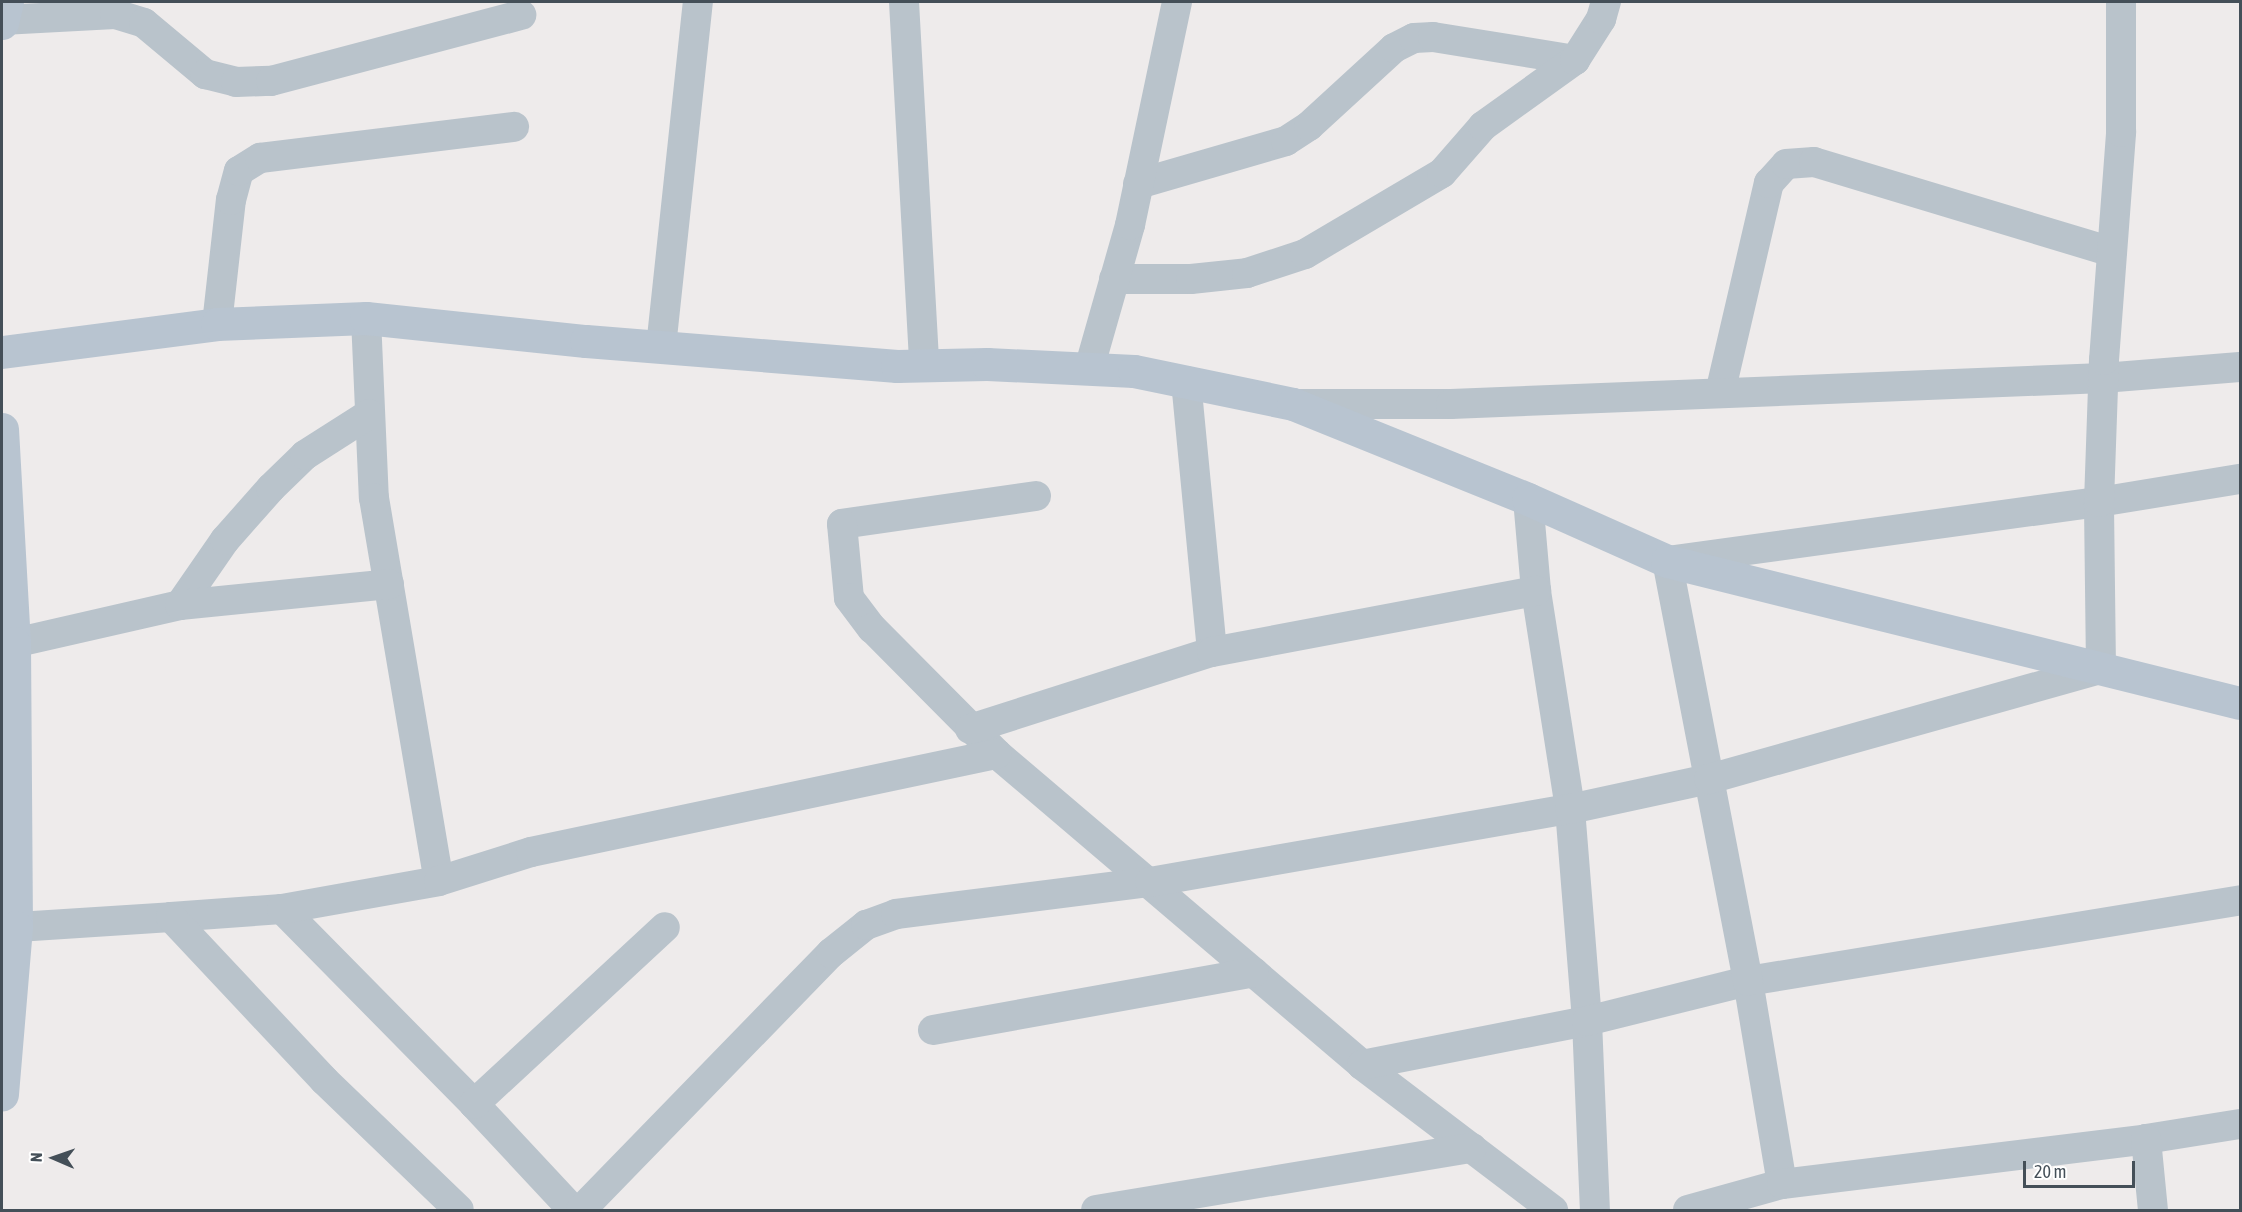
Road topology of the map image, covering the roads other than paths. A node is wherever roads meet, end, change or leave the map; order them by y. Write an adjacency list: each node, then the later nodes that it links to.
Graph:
1 (7, 2): 8 (street)
2 (698, 2): 16 (street)
3 (904, 2): 18 (street)
4 (1177, 2): 11 (street)
5 (1606, 2): 9 (street)
6 (2121, 2): 12 (street)
7 (521, 15): 8 (street)
8 (2, 22)
9 (1575, 60): 11 (street); 13 (street)
10 (514, 127): 15 (street)
11 (1138, 184): 13 (street)
12 (2112, 252): 21 (street); 23 (street)
13 (1114, 279): 20 (street)
14 (366, 318): 15 (street); 16 (street); 25 (street)
15 (217, 324): 17 (street)
16 (661, 347): 18 (street)
17 (2, 352)
18 (924, 365): 20 (street)
19 (2241, 367): 21 (street)
20 (1089, 369): 22 (street)
21 (2103, 378): 23 (street); 30 (street)
22 (1186, 381): 24 (street); 36 (street)
23 (1720, 393): 24 (street)
24 (1293, 404): 29 (street)
25 (369, 414): 32 (street); 34 (street)
26 (2, 429): 35 (street)
27 (2241, 479): 30 (street)
28 (1036, 496): 39 (street)
29 (1528, 499): 31 (street); 33 (street)
30 (2099, 502): 31 (street); 37 (street)
31 (1667, 561): 37 (street); 41 (street)
32 (389, 584): 34 (street); 43 (street)
33 (1536, 591): 36 (street); 42 (street)
34 (180, 604): 35 (street)
35 (14, 643): 48 (street)
36 (1212, 652): 39 (street)
37 (2101, 669): 38 (street); 41 (street)
38 (2241, 703)
39 (970, 729): 40 (street)
40 (997, 754): 43 (street); 44 (street)
41 (1709, 779): 42 (street); 51 (street)
42 (1570, 809): 44 (street); 52 (street)
43 (439, 881): 46 (street)
44 (1150, 882): 50 (street); 63 (street)
45 (2241, 900): 51 (street)
46 (282, 909): 47 (street); 56 (street)
47 (171, 916): 48 (street); 61 (street)
48 (9, 927): 55 (street)
49 (665, 927): 56 (street)
50 (1254, 972): 53 (street); 54 (street)
51 (1748, 981): 52 (street); 60 (street)
52 (1587, 1021): 54 (street); 66 (street)
53 (933, 1030)
54 (1362, 1065): 59 (street)
55 (2, 1094)
56 (474, 1104): 62 (street)
57 (2241, 1124): 58 (street)
58 (2146, 1139): 60 (street); 68 (street)
59 (1472, 1148): 64 (street); 65 (street)
60 (1782, 1184): 67 (street)
61 (459, 1210)
62 (573, 1210)
63 (581, 1210)
64 (1096, 1210)
65 (1554, 1210)
66 (1595, 1210)
67 (1688, 1210)
68 (2153, 1210)

